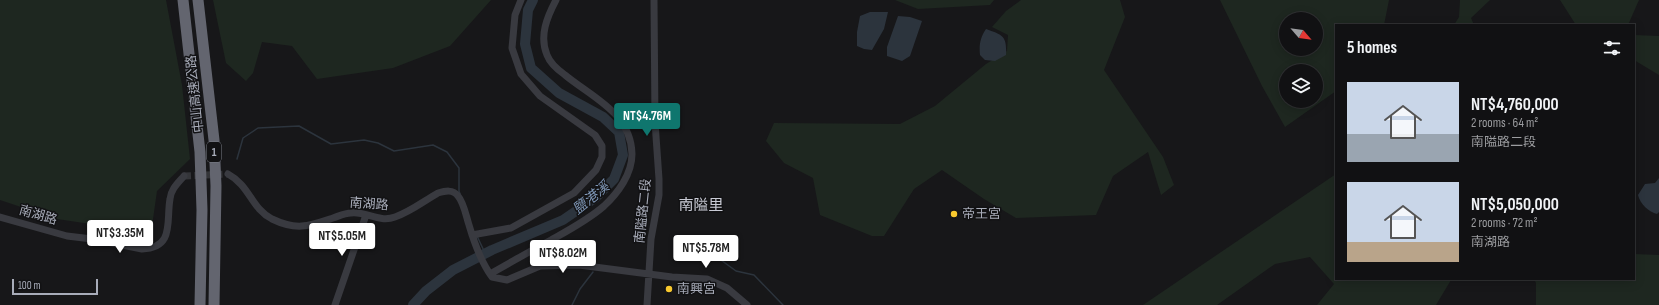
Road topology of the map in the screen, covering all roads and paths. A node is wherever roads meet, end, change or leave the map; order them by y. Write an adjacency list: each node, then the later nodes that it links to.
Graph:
1 (183, 0): 13 (highway, 中山高速公路 / 1)
2 (198, 0): 14 (highway, 中山高速公路 / 1)
3 (521, 0): 10 (street)
4 (556, 0): 11 (street)
5 (654, 0): 12 (street, 南隘路二段)
6 (228, 174): 8 (street, 南湖路)
7 (184, 176): 9 (street, 南湖路)
8 (366, 215): 10 (street, 南湖路); 15 (street)
9 (0, 217)
10 (472, 235): 11 (street)
11 (490, 274): 12 (street)
12 (650, 274): 16 (street, 南隘路二段); 17 (street)
13 (200, 305)
14 (214, 305)
15 (335, 305)
16 (647, 305)
17 (747, 305)

